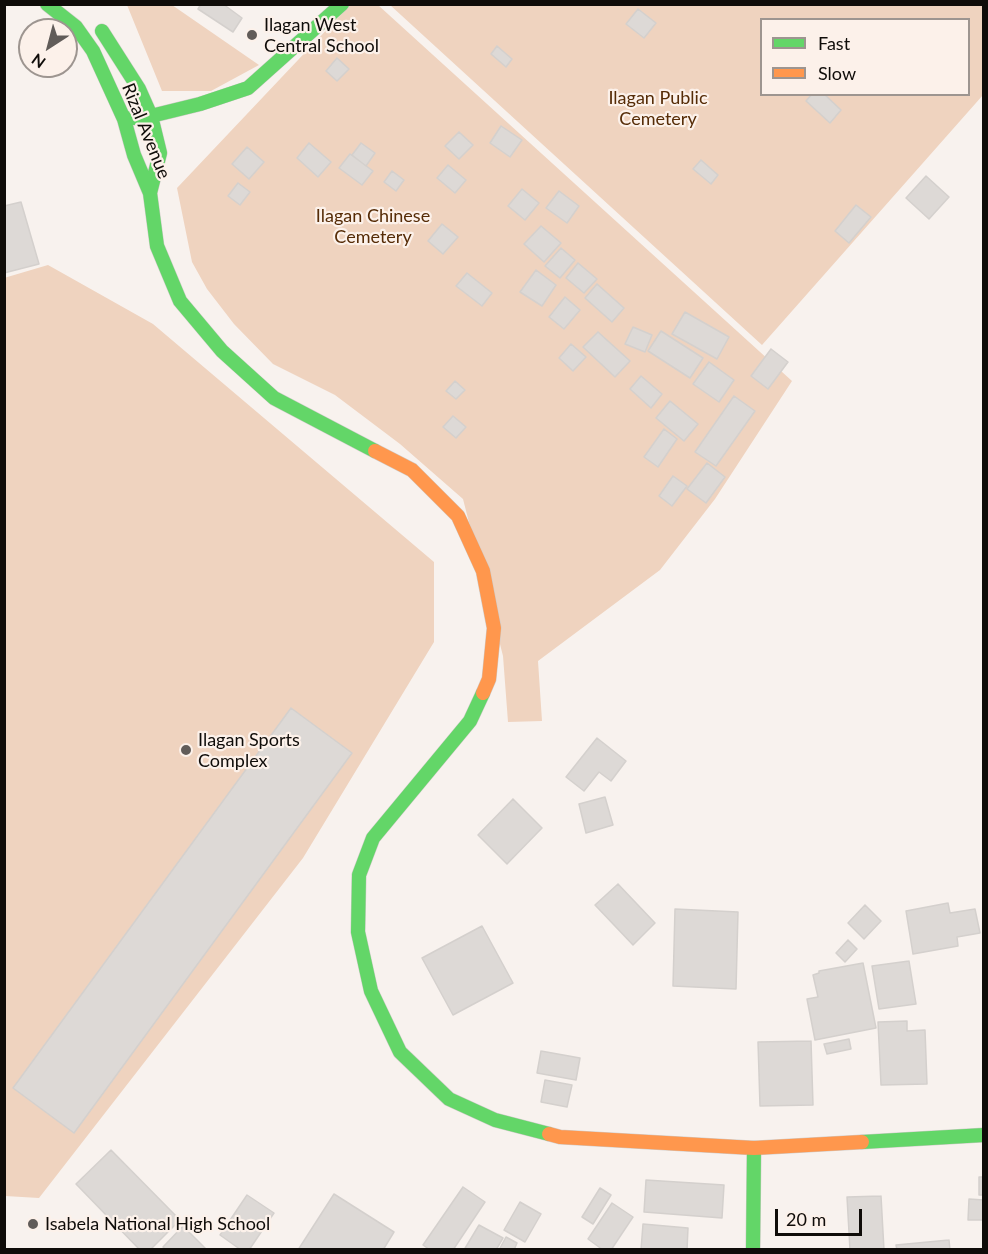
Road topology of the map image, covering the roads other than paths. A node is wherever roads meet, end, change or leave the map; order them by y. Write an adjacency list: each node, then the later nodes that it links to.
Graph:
1 (46, 4): 5 (main road, Rizal Avenue)
2 (342, 4): 4 (main road)
3 (92, 21): 4 (main road, Rizal Avenue)
4 (151, 116): 5 (main road); 6 (main road, Rizal Avenue)
5 (124, 119): 6 (main road, Rizal Avenue)
6 (150, 193): 8 (main road)
7 (984, 1135): 8 (main road)
8 (754, 1148): 9 (main road)
9 (753, 1250)

